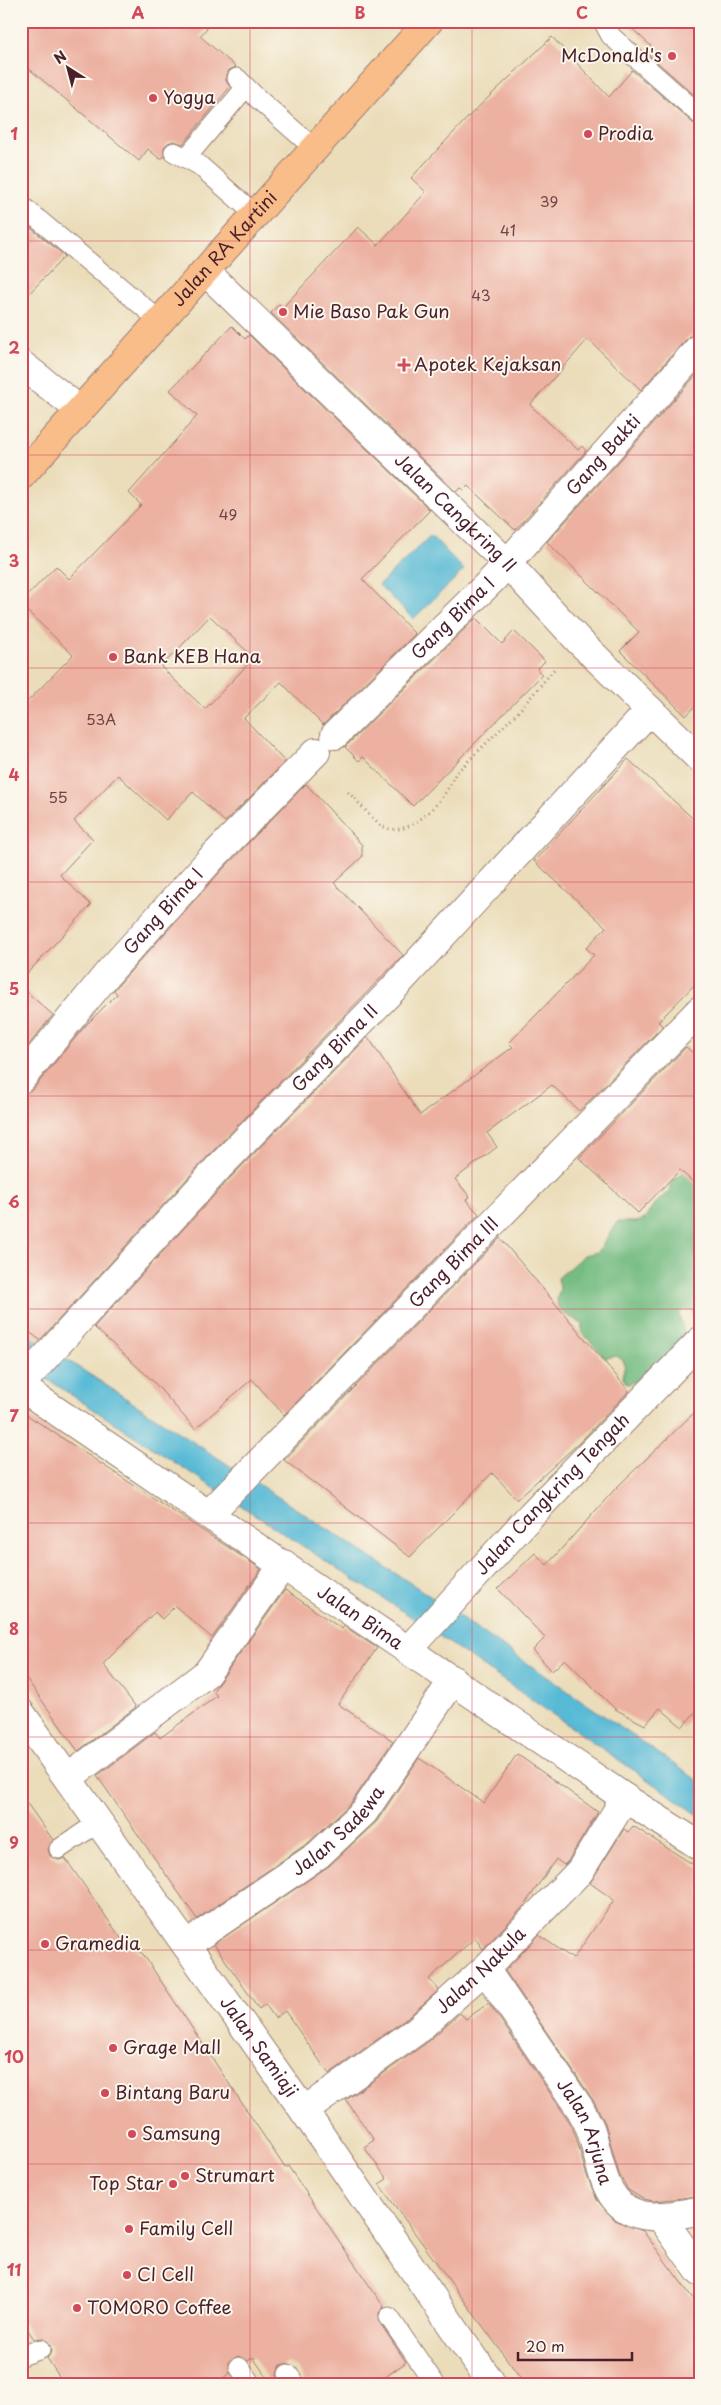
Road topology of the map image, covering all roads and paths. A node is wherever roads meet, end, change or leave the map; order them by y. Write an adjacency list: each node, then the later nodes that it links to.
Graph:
1 (429, 21): 8 (main road, Jalan RA Kartini)
2 (603, 21): 7 (lane)
3 (612, 21): 4 (lane)
4 (647, 53)
5 (679, 82): 6 (lane)
6 (700, 100)
7 (700, 115)
8 (314, 149): 10 (main road, Jalan RA Kartini); 10 (lane)
9 (21, 205): 12 (lane)
10 (256, 215): 11 (main road, Jalan RA Kartini)
11 (205, 271): 12 (main road, Jalan RA Kartini); 17 (street, Jalan Cangkring II)
12 (160, 321): 15 (main road, Jalan RA Kartini)
13 (700, 347): 17 (street, Gang Bakti)
14 (21, 364): 15 (street)
15 (80, 410): 16 (main road, Jalan RA Kartini)
16 (21, 476)
17 (507, 563): 18 (street, Jalan Cangkring II); 23 (street, Gang Bima I)
18 (579, 641): 19 (street, Jalan Cangkring II); 21 (path)
19 (650, 710): 20 (street, Jalan Cangkring II); 25 (street, Gang Bima II)
20 (700, 759)
21 (348, 792)
22 (700, 1010): 26 (street, Gang Bima III)
23 (21, 1079)
24 (700, 1341): 28 (street, Jalan Cangkring Tengah)
25 (24, 1382): 26 (street, Jalan Bima)
26 (216, 1506): 27 (street, Jalan Bima)
27 (284, 1564): 28 (street, Jalan Bima); 31 (street)
28 (414, 1641): 29 (street, Jalan Bima)
29 (454, 1680): 32 (street, Jalan Bima); 36 (street, Jalan Sadewa)
30 (21, 1713): 31 (street, Jalan Samiaji)
31 (68, 1778): 33 (street, Jalan Samiaji)
32 (625, 1798): 34 (street, Jalan Bima); 37 (street, Jalan Nakula)
33 (99, 1822): 35 (lane); 36 (street, Jalan Samiaji)
34 (698, 1840)
35 (59, 1850)
36 (186, 1945): 38 (street, Jalan Samiaji)
37 (485, 1970): 38 (street, Jalan Nakula); 40 (street, Jalan Arjuna)
38 (304, 2111): 48 (street, Jalan Samiaji)
39 (700, 2211): 40 (street, Jalan Arjuna)
40 (660, 2216): 41 (street)
41 (700, 2272)
42 (389, 2317): 47 (lane)
43 (41, 2349): 44 (lane)
44 (21, 2356)
45 (239, 2367): 46 (lane)
46 (251, 2384)
47 (435, 2384)
48 (492, 2384)

